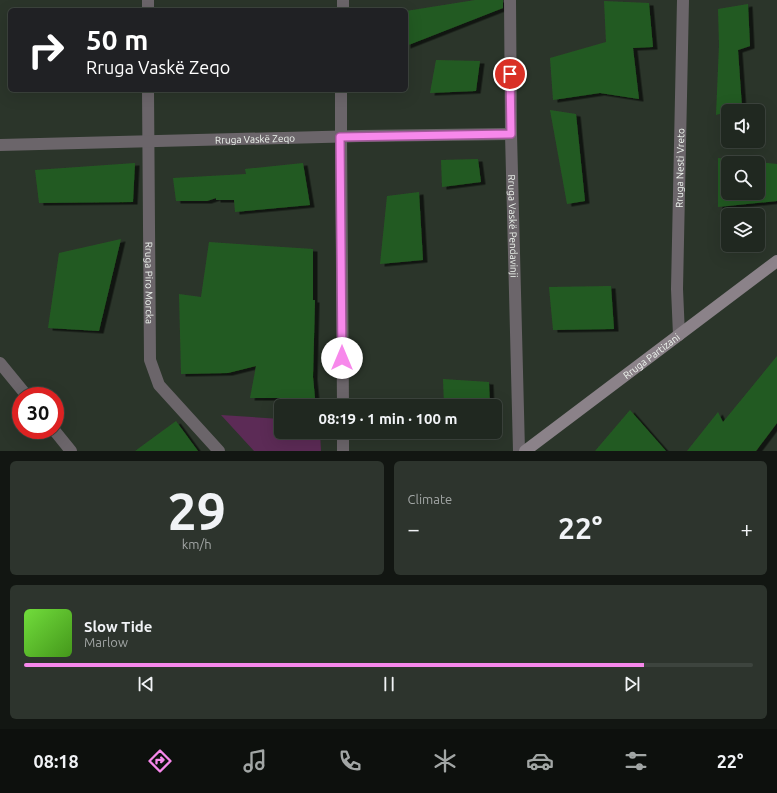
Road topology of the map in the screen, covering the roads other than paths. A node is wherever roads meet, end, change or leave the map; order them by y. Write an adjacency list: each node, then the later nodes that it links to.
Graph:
1 (510, 0): 5 (street, Rruga Vaskë Pendavinji)
2 (683, 0): 10 (street, Rruga Nesti Vreto)
3 (148, 92): 7 (street, Rruga Piro Morcka)
4 (341, 92): 6 (street)
5 (511, 134): 6 (street, Rruga Vaskë Zeqo); 19 (street, Rruga Vaskë Pendavinji)
6 (340, 137): 7 (street, Rruga Vaskë Zeqo); 13 (street)
7 (148, 141): 8 (street, Rruga Vaskë Zeqo); 17 (street, Rruga Piro Morcka)
8 (0, 145)
9 (777, 261): 10 (street, Rruga Partizani)
10 (679, 335): 20 (street, Rruga Partizani)
11 (0, 363): 12 (street)
12 (19, 387)
13 (343, 399)
14 (61, 439): 16 (street)
15 (343, 439): 18 (street)
16 (71, 451)
17 (219, 451)
18 (343, 451)
19 (519, 451)
20 (525, 451)

